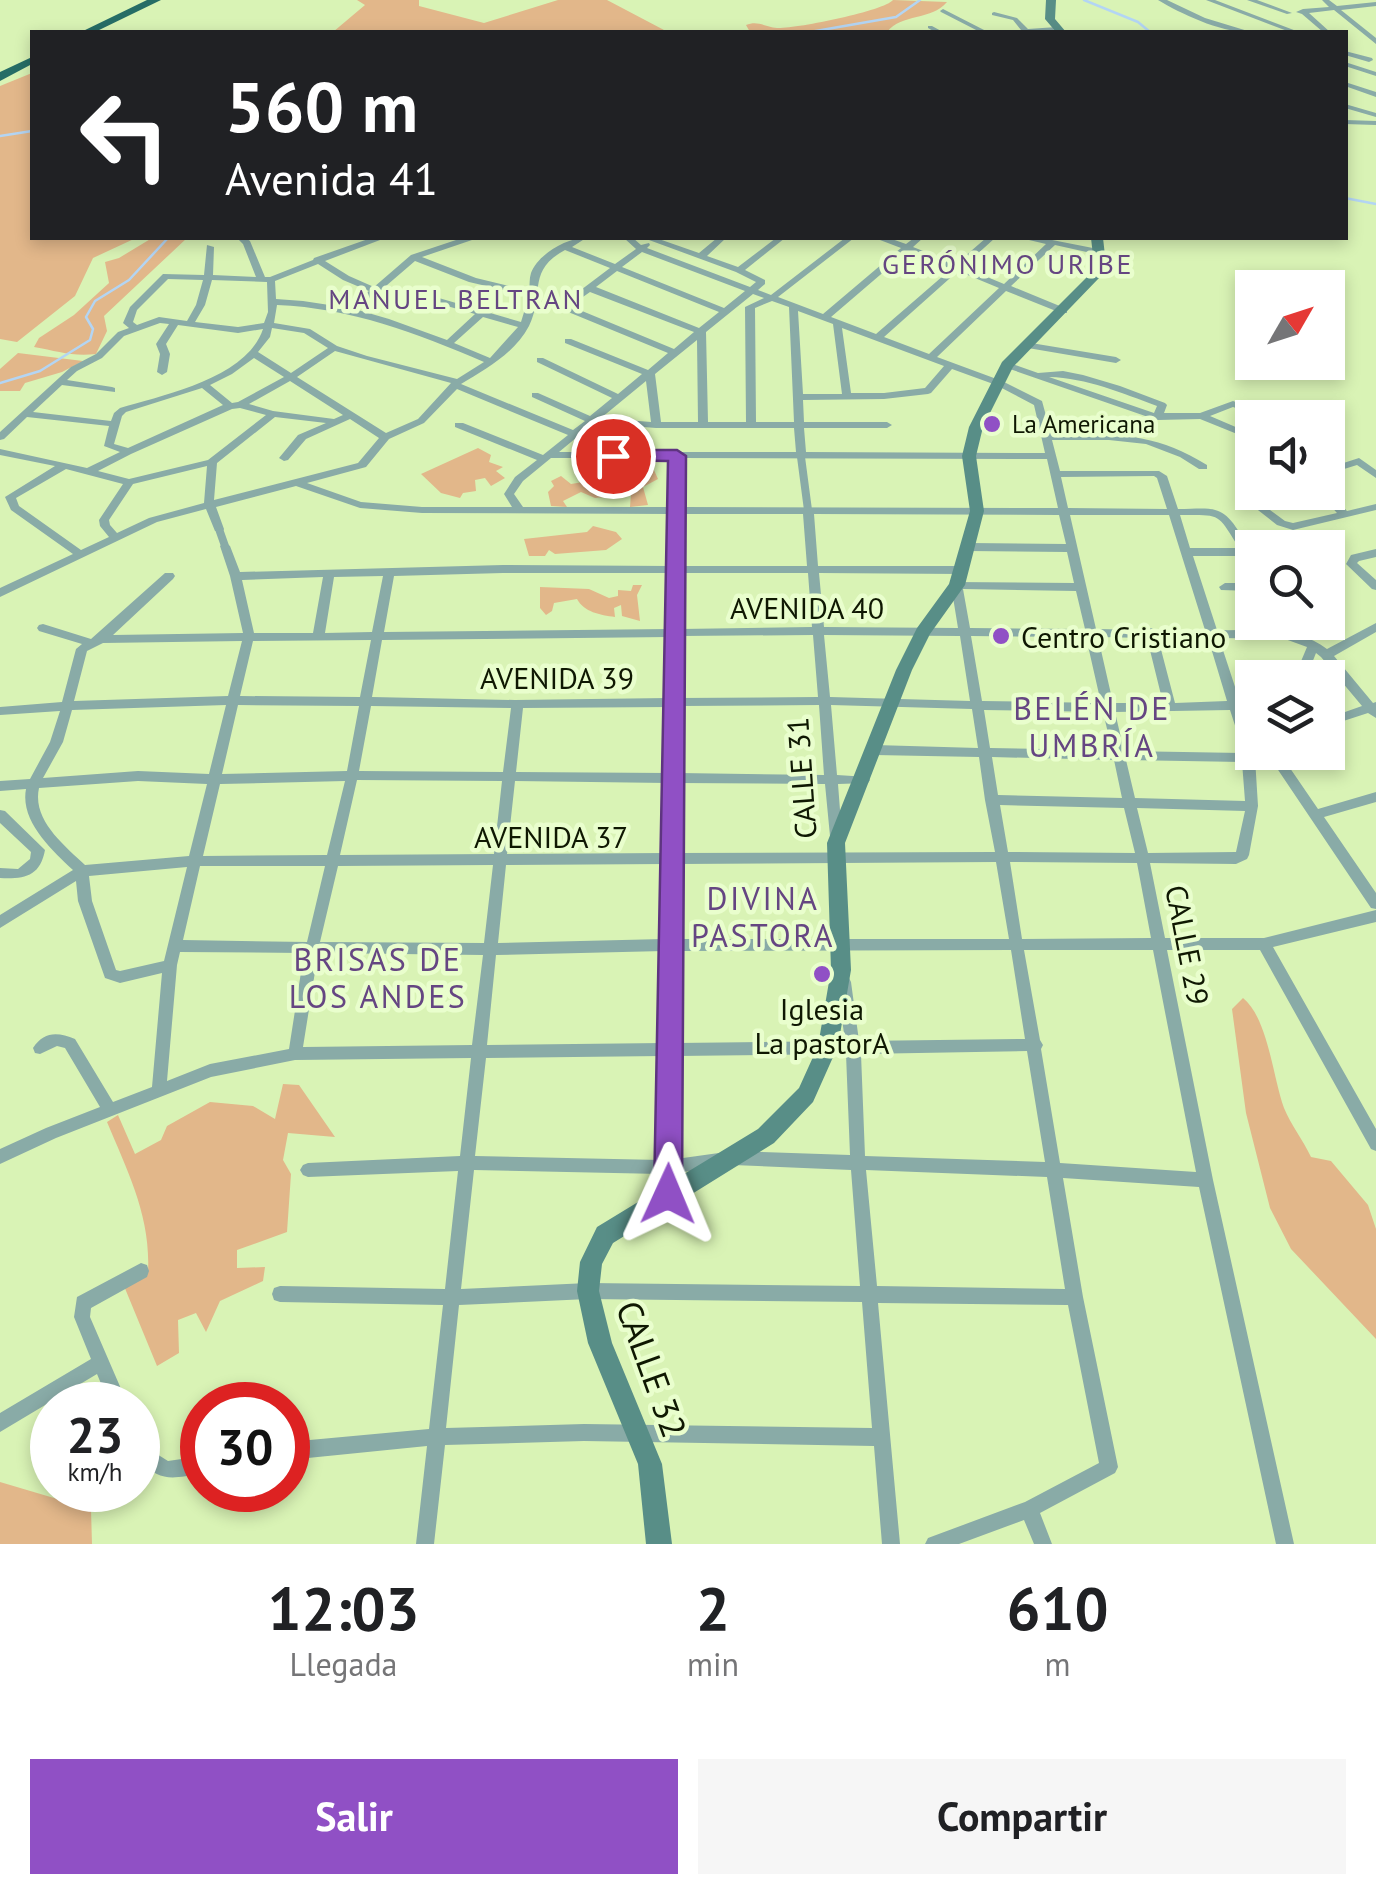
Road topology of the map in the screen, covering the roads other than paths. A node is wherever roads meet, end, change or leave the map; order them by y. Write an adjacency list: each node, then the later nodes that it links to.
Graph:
1 (156, 0): 17 (highway)
2 (1051, 0): 21 (main road)
3 (1162, 0): 15 (street)
4 (1208, 0): 8 (street)
5 (1231, 0): 8 (street)
6 (1250, 0): 12 (street)
7 (1326, 0): 10 (street)
8 (1221, 4): 14 (street); 15 (street)
9 (1370, 5): 10 (street)
10 (1335, 8): 12 (street); 26 (street)
11 (943, 11): 19 (street)
12 (1297, 12): 25 (street)
13 (994, 14): 20 (street)
14 (1255, 16): 23 (street); 24 (street)
15 (1203, 19): 22 (street)
16 (930, 26): 18 (street)
17 (91, 30)
18 (936, 30)
19 (981, 30)
20 (1020, 30)
21 (1058, 30)
22 (1240, 30)
23 (1244, 30)
24 (1289, 30)
25 (1324, 30)
26 (1376, 42)
27 (1348, 53): 28 (street)
28 (1373, 57): 31 (street)
29 (30, 61): 33 (highway)
30 (1348, 65): 31 (street)
31 (1358, 69): 32 (street)
32 (1376, 74)
33 (0, 77)
34 (1348, 85): 35 (street)
35 (1376, 96)
36 (1348, 107): 37 (street)
37 (1376, 119): 38 (street)
38 (1348, 122)
39 (244, 240): 68 (street)
40 (372, 240): 61 (street)
41 (462, 240): 59 (street)
42 (578, 240): 56 (street)
43 (630, 240): 58 (street)
44 (654, 240): 58 (street)
45 (658, 240): 60 (street)
46 (720, 240): 60 (street)
47 (778, 240): 65 (street)
48 (847, 240): 75 (street)
49 (888, 240): 57 (street)
50 (916, 240): 57 (street)
51 (989, 240): 64 (street)
52 (1040, 240): 53 (street)
53 (1052, 243): 54 (street); 70 (street)
54 (1098, 245): 79 (main road)
55 (210, 247): 67 (street)
56 (564, 247): 63 (street); 73 (street)
57 (906, 247): 64 (street); 83 (street)
58 (640, 250): 63 (street); 66 (street, CALLE 29)
59 (414, 256): 72 (street); 73 (street)
60 (700, 256): 62 (street)
61 (317, 260): 68 (street); 72 (street)
62 (724, 265): 65 (street); 66 (street)
63 (616, 268): 69 (street); 81 (street)
64 (957, 268): 70 (street); 91 (street)
65 (739, 270): 71 (street)
66 (710, 275): 71 (street, CALLE 29)
67 (210, 278): 68 (street); 86 (street); 89 (street)
68 (267, 280): 76 (street)
69 (589, 288): 90 (street); 96 (street)
70 (1008, 288): 79 (street); 98 (street)
71 (752, 290): 75 (street, CALLE 29); 81 (street)
72 (376, 291): 80 (street)
73 (534, 294): 88 (street)
74 (430, 298): 82 (street)
75 (772, 298): 77 (street, CALLE 29); 124 (street)
76 (275, 302): 80 (street); 87 (street)
77 (793, 306): 83 (street, CALLE 29); 114 (street, CALLE 31)
78 (152, 309): 84 (street)
79 (1064, 311): 94 (main road)
80 (350, 312): 93 (street)
81 (726, 312): 90 (street)
82 (481, 314): 88 (street); 93 (street)
83 (824, 318): 85 (street, CALLE 29)
84 (170, 321): 86 (street); 89 (street); 104 (street)
85 (837, 322): 91 (street, CALLE 29); 113 (street)
86 (189, 324): 87 (street)
87 (270, 325): 95 (street); 97 (street)
88 (524, 326): 101 (street)
89 (134, 327): 107 (street)
90 (701, 332): 96 (street); 127 (street)
91 (877, 338): 98 (street, CALLE 29)
92 (568, 341): 105 (street)
93 (448, 343): 101 (street)
94 (1025, 344): 100 (street); 103 (main road)
95 (334, 348): 106 (street); 109 (street)
96 (676, 352): 105 (street)
97 (254, 354): 106 (street); 110 (street)
98 (931, 358): 102 (street, CALLE 29)
99 (540, 360): 115 (street)
100 (1116, 360)
101 (491, 362): 109 (street)
102 (950, 365): 108 (street, CALLE 29); 113 (street)
103 (1007, 365): 108 (main road); 121 (street)
104 (162, 372)
105 (650, 374): 115 (street); 128 (street)
106 (293, 376): 117 (street); 120 (street)
107 (60, 382): 111 (street); 118 (street)
108 (999, 383): 133 (street, CALLE 29); 139 (main road)
109 (457, 384): 132 (street); 135 (street)
110 (204, 385): 117 (street); 126 (street)
111 (112, 390)
112 (534, 394): 122 (street)
113 (847, 396): 114 (street)
114 (798, 397): 125 (street, CALLE 31)
115 (619, 398): 122 (street)
116 (1235, 405): 121 (street)
117 (235, 406): 119 (street); 136 (street)
118 (26, 414): 126 (street); 134 (street)
119 (273, 414): 123 (street); 144 (street)
120 (351, 415): 123 (street); 135 (street)
121 (1201, 416): 131 (street)
122 (592, 420): 128 (street); 132 (street)
123 (335, 421): 143 (street)
124 (752, 423): 125 (street); 127 (street)
125 (800, 423): 129 (street); 142 (street, CALLE 31)
126 (114, 424): 136 (street)
127 (703, 424): 128 (street)
128 (656, 425)
129 (887, 425)
130 (459, 426): 141 (street)
131 (1235, 431)
132 (575, 434): 141 (street)
133 (1047, 436): 140 (street, CALLE 29); 146 (street)
134 (0, 437)
135 (385, 437): 152 (street)
136 (129, 451): 148 (street)
137 (0, 452): 145 (street)
138 (677, 456): 141 (street); 142 (street); 161 (street)
139 (969, 456): 140 (street); 142 (street); 162 (main road)
140 (1050, 456): 149 (street, CALLE 29)
141 (546, 457): 155 (street)
142 (801, 457): 156 (street, CALLE 31)
143 (284, 458)
144 (212, 462): 151 (street); 153 (street)
145 (65, 465): 148 (street); 172 (street)
146 (1203, 466)
147 (1345, 466): 150 (street)
148 (89, 470): 151 (street)
149 (1054, 474): 157 (street, CALLE 29); 158 (street)
150 (1376, 475)
151 (129, 482): 166 (street)
152 (298, 483): 153 (street); 155 (street)
153 (209, 503): 164 (street); 166 (street)
154 (1376, 507): 163 (street)
155 (518, 508): 161 (street)
156 (808, 510): 161 (street); 162 (street); 175 (street, CALLE 31)
157 (1064, 510): 158 (street); 162 (street); 169 (street, CALLE 29)
158 (1175, 510): 165 (street); 170 (street)
159 (1265, 510): 163 (street)
160 (1340, 510): 163 (street)
161 (676, 511): 174 (street)
162 (977, 511): 168 (main road)
163 (1344, 514)
164 (218, 529): 167 (street)
165 (1235, 533)
166 (116, 536): 172 (street)
167 (225, 546): 179 (street)
168 (969, 547): 169 (street); 180 (main road)
169 (1071, 548): 182 (street, CALLE 29)
170 (1187, 552): 173 (street); 194 (street)
171 (1376, 553): 181 (street)
172 (80, 554): 185 (street)
173 (1235, 556)
174 (676, 568): 175 (street); 176 (street); 189 (street)
175 (813, 568): 180 (street); 188 (street, CALLE 31)
176 (389, 570): 177 (street); 196 (street)
177 (329, 573): 179 (street); 195 (street)
178 (169, 576): 198 (street)
179 (236, 576): 197 (street)
180 (959, 577): 182 (street); 190 (main road); 191 (street)
181 (1376, 586)
182 (1079, 588): 192 (street, CALLE 29)
183 (1225, 588): 184 (street)
184 (1235, 588)
185 (0, 593)
186 (1376, 626): 200 (street)
187 (43, 628): 198 (street, AVENIDA 40)
188 (817, 631): 189 (street, AVENIDA 40); 190 (street, AVENIDA 40); 203 (street, CALLE 31)
189 (675, 632): 196 (street, AVENIDA 40); 204 (street)
190 (923, 632): 191 (street, AVENIDA 40); 206 (main road)
191 (966, 632): 192 (street, AVENIDA 40); 208 (street)
192 (1088, 632): 193 (street, AVENIDA 40); 211 (street, CALLE 29)
193 (1151, 632): 194 (street, AVENIDA 40); 212 (street)
194 (1212, 633): 199 (street, AVENIDA 40); 209 (street)
195 (319, 634): 196 (street, AVENIDA 40); 197 (street, AVENIDA 40)
196 (377, 634): 202 (street)
197 (248, 635): 198 (street, AVENIDA 40); 205 (street)
198 (96, 641): 210 (street)
199 (1309, 641): 200 (street); 201 (street)
200 (1326, 655): 214 (street)
201 (1304, 660)
202 (365, 699): 205 (street, AVENIDA 39); 207 (street, AVENIDA 39); 223 (street)
203 (826, 701): 204 (street, AVENIDA 39); 206 (street, AVENIDA 39); 225 (street, CALLE 31)
204 (674, 702): 207 (street, AVENIDA 39); 227 (street)
205 (232, 703): 210 (street, AVENIDA 39); 226 (street)
206 (890, 703): 208 (street, AVENIDA 39); 217 (main road)
207 (517, 704): 224 (street)
208 (976, 705): 211 (street, AVENIDA 39); 218 (street)
209 (1234, 705): 212 (street, AVENIDA 39); 213 (street)
210 (69, 706): 215 (street, AVENIDA 39); 229 (street)
211 (1105, 708): 212 (street, AVENIDA 39); 219 (street, CALLE 29)
212 (1170, 708)
213 (1235, 709)
214 (1374, 709): 216 (street)
215 (0, 711)
216 (1345, 717)
217 (875, 750): 218 (street); 228 (main road)
218 (984, 754): 219 (street); 232 (street)
219 (1117, 756): 220 (street); 234 (street, CALLE 29)
220 (1235, 758)
221 (1250, 770): 235 (street)
222 (1284, 770): 237 (street)
223 (352, 776): 224 (street); 226 (street); 241 (street)
224 (512, 777): 227 (street); 242 (street)
225 (831, 778): 227 (street); 228 (street); 238 (street, CALLE 31)
226 (213, 779): 229 (street); 244 (street)
227 (673, 779): 243 (street)
228 (864, 780): 238 (main road)
229 (38, 784): 230 (street); 245 (street)
230 (4, 786): 233 (street)
231 (1376, 797): 237 (street)
232 (990, 800): 234 (street); 239 (street)
233 (0, 802)
234 (1127, 802): 235 (street); 240 (street, CALLE 29)
235 (1252, 806): 240 (street, AVENIDA 37)
236 (0, 815): 246 (street)
237 (1315, 815): 247 (street)
238 (837, 851): 239 (street, AVENIDA 37); 243 (street, AVENIDA 37); 251 (main road, CALLE 31)
239 (1000, 857): 240 (street, AVENIDA 37); 252 (street)
240 (1142, 857): 254 (street, CALLE 29)
241 (332, 860): 242 (street, AVENIDA 37); 244 (street, AVENIDA 37); 256 (street)
242 (498, 860): 243 (street, AVENIDA 37); 257 (street)
243 (672, 860): 250 (street)
244 (195, 861): 245 (street, AVENIDA 37); 255 (street)
245 (82, 872): 249 (street, AVENIDA 37); 258 (street)
246 (0, 873)
247 (1376, 904)
248 (1376, 916): 253 (street)
249 (0, 922)
250 (671, 944): 251 (street); 257 (street); 264 (street)
251 (842, 944): 252 (street); 259 (main road, CALLE 31)
252 (1016, 944): 254 (street); 260 (street)
253 (1264, 944): 254 (street); 269 (street)
254 (1160, 945): 277 (street, CALLE 29)
255 (174, 946): 256 (street); 258 (street)
256 (312, 948): 257 (street); 266 (street)
257 (488, 950): 265 (street)
258 (170, 965): 267 (street)
259 (842, 970): 261 (main road, CALLE 32); 262 (street, CALLE 31)
260 (1036, 1045): 262 (street); 276 (street)
261 (828, 1046): 262 (street); 264 (street); 271 (main road, CALLE 32)
262 (853, 1046): 273 (street, CALLE 31)
263 (40, 1048): 268 (street)
264 (670, 1048): 265 (street); 274 (street)
265 (478, 1052): 266 (street); 272 (street)
266 (296, 1054): 267 (street)
267 (160, 1091): 268 (street)
268 (110, 1110): 270 (street)
269 (1376, 1144)
270 (0, 1158)
271 (733, 1158): 273 (street); 274 (street); 278 (main road, CALLE 32)
272 (466, 1163): 274 (street); 275 (street); 283 (street)
273 (858, 1164): 276 (street); 281 (street, CALLE 31)
274 (668, 1167): 278 (street)
275 (308, 1170)
276 (1057, 1170): 277 (street); 284 (street)
277 (1206, 1180): 298 (street, CALLE 29)
278 (668, 1194): 280 (main road, CALLE 32)
279 (141, 1272): 285 (street)
280 (588, 1290): 281 (street); 283 (street); 288 (main road, CALLE 32)
281 (870, 1292): 284 (street); 290 (street, CALLE 31)
282 (280, 1294): 283 (street)
283 (453, 1297): 289 (street)
284 (1075, 1297): 292 (street)
285 (100, 1363): 286 (street); 287 (street)
286 (109, 1382)
287 (0, 1423)
288 (635, 1433): 289 (street); 290 (street); 294 (main road, CALLE 32)
289 (439, 1436): 291 (street); 293 (street)
290 (882, 1437): 295 (street, CALLE 31)
291 (310, 1450)
292 (1030, 1510): 296 (street); 297 (street)
293 (425, 1544)
294 (659, 1544)
295 (891, 1544)
296 (934, 1544)
297 (1043, 1544)
298 (1285, 1544)

